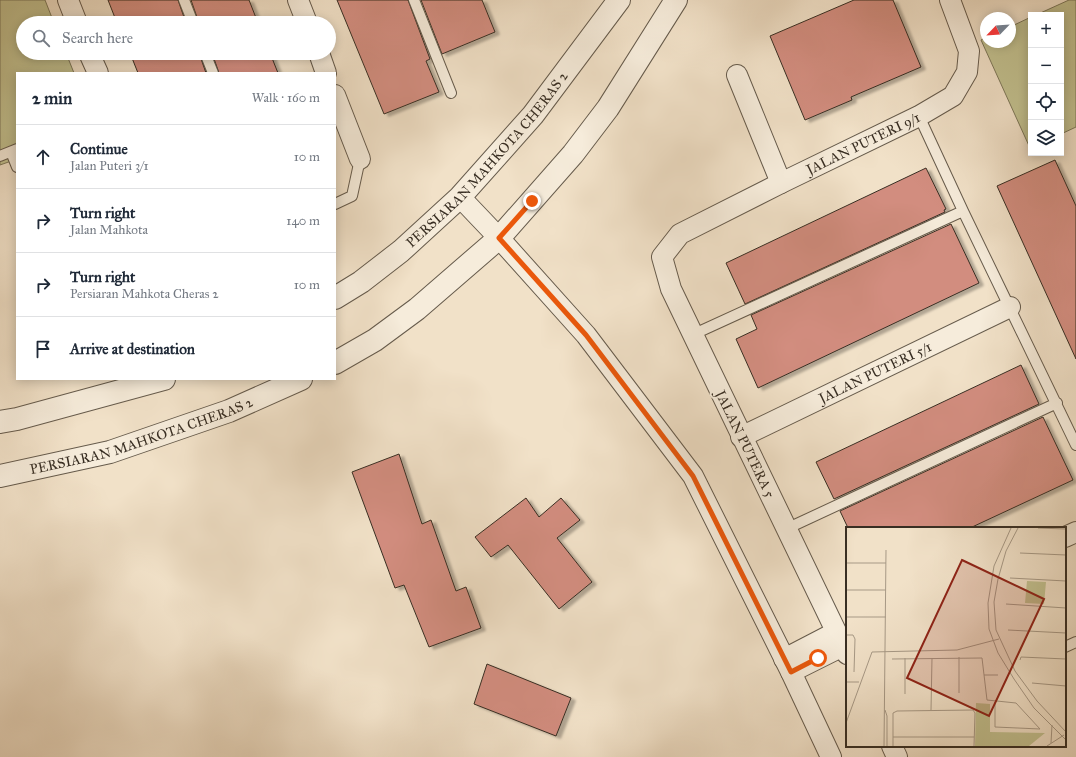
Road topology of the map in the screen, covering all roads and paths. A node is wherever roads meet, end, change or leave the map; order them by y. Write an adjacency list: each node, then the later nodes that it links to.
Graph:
1 (68, 0): 8 (street)
2 (184, 0): 9 (lane)
3 (298, 0): 10 (street)
4 (414, 0): 18 (lane)
5 (619, 0): 26 (street, PERSIARAN MAHKOTA CHERAS 2)
6 (676, 0): 30 (street)
7 (958, 2): 20 (street, JALAN PUTERI 9/1)
8 (74, 16)
9 (190, 16)
10 (304, 16)
11 (92, 60): 14 (street)
12 (208, 60): 15 (lane)
13 (321, 60): 16 (street)
14 (98, 72)
15 (213, 72)
16 (326, 72)
17 (737, 75): 25 (street)
18 (451, 93)
19 (336, 98): 23 (street)
20 (919, 116): 25 (street, JALAN PUTERI 9/1); 28 (lane)
21 (14, 150): 22 (lane); 24 (lane)
22 (0, 156)
23 (360, 159): 27 (lane)
24 (16, 161)
25 (781, 183): 29 (street, JALAN PUTERI 9/1)
26 (460, 197): 30 (street); 31 (street, PERSIARAN MAHKOTA CHERAS 2)
27 (336, 204)
28 (963, 211): 32 (lane); 33 (lane)
29 (680, 234): 33 (street, JALAN PUTERA 5)
30 (499, 238): 34 (street); 48 (street)
31 (336, 297)
32 (1010, 307): 37 (lane); 39 (street, JALAN PUTERI 5/1)
33 (692, 335): 39 (street, JALAN PUTERA 5)
34 (336, 363)
35 (160, 380): 38 (street)
36 (300, 380): 41 (street, PERSIARAN MAHKOTA CHERAS 2)
37 (1056, 403): 40 (lane); 42 (lane)
38 (0, 422)
39 (741, 437): 42 (street, JALAN PUTERA 5)
40 (1076, 445)
41 (0, 476)
42 (786, 529): 45 (street, JALAN PUTERA 5)
43 (1076, 532): 44 (street)
44 (1066, 537)
45 (843, 641): 48 (street)
46 (1076, 642): 47 (lane)
47 (1066, 647)
48 (788, 665): 50 (street)
49 (892, 747): 51 (street)
50 (831, 757)
51 (897, 757)

